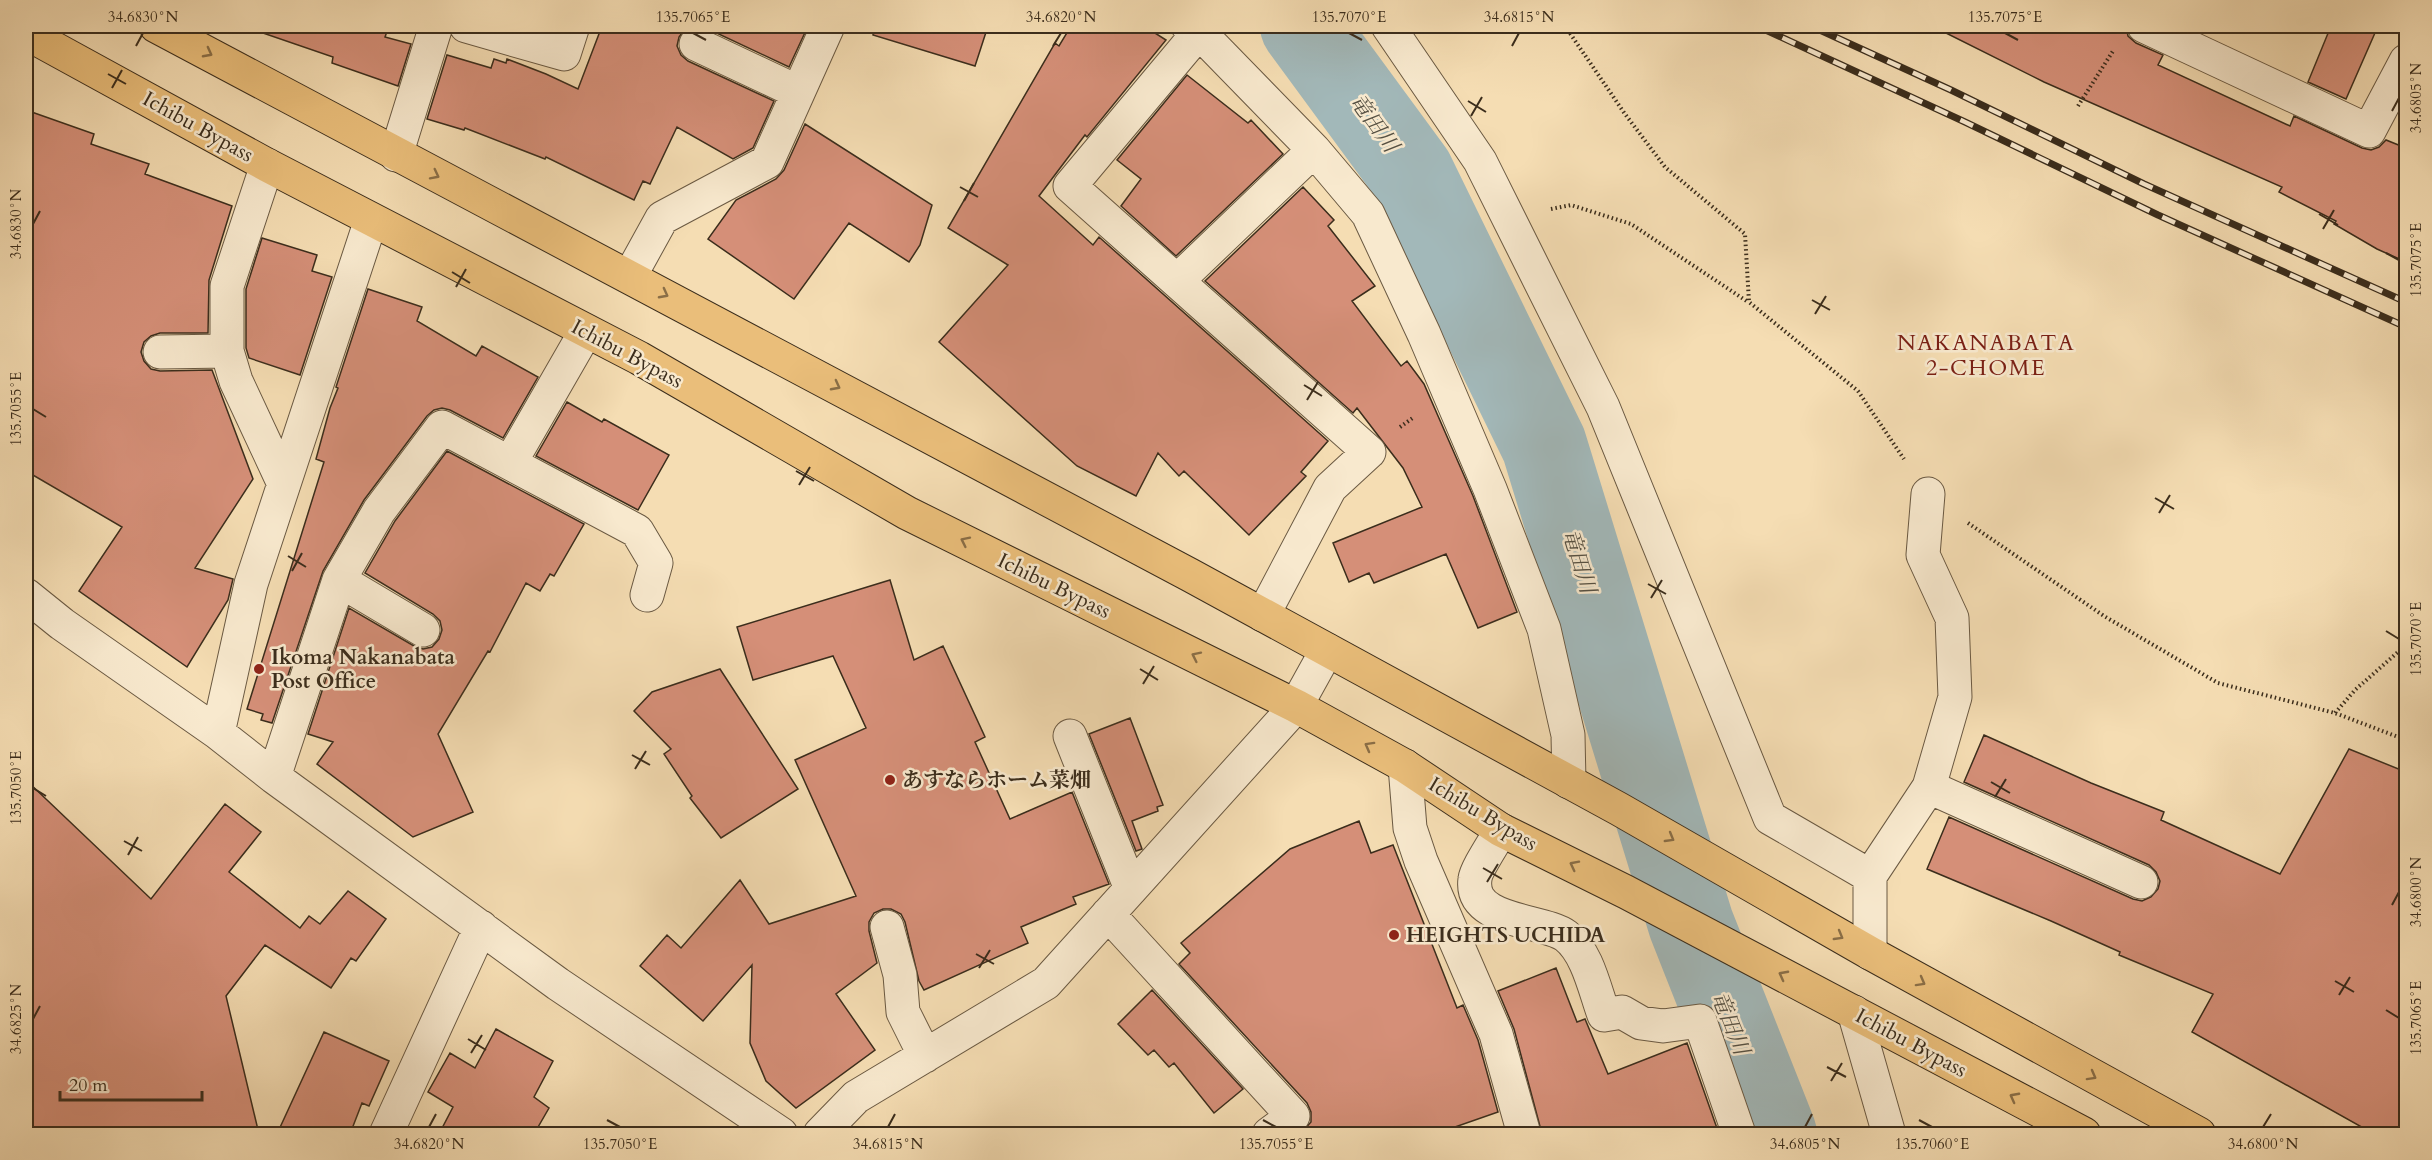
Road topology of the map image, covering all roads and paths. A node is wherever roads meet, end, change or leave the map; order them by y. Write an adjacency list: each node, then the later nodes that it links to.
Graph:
1 (156, 26): 17 (highway, one-way to 17)
2 (436, 26): 17 (street)
3 (466, 26): 4 (street)
4 (573, 26)
5 (828, 26): 14 (street)
6 (1388, 26): 20 (street)
7 (1565, 26): 23 (path)
8 (2144, 26): 13 (street)
9 (1193, 29): 16 (street); 22 (street)
10 (26, 33): 18 (highway, Ichibu Bypass)
11 (696, 44): 14 (street)
12 (2116, 46): 15 (path)
13 (2406, 61)
14 (798, 92): 21 (street)
15 (2078, 106)
16 (1314, 150): 22 (street); 27 (street)
17 (396, 155): 21 (highway, one-way to 21)
18 (267, 165): 19 (highway, Ichibu Bypass); 25 (street)
19 (371, 220): 24 (highway, Ichibu Bypass); 30 (street)
20 (1511, 224): 23 (path); 49 (street)
21 (630, 276): 35 (highway, one-way to 35)
22 (1177, 281): 28 (street)
23 (1749, 302): 31 (path)
24 (586, 331): 29 (street); 39 (highway, Ichibu Bypass, one-way to 24)
25 (227, 351): 26 (street); 30 (street)
26 (160, 352)
27 (1447, 391): 28 (path); 46 (street)
28 (1369, 452): 35 (street)
29 (510, 463): 32 (street); 33 (street)
30 (284, 484): 41 (street)
31 (1928, 494): 40 (path); 47 (street)
32 (339, 580): 36 (street); 45 (street)
33 (647, 595)
34 (30, 605): 41 (street)
35 (1263, 615): 38 (highway)
36 (423, 630)
37 (2406, 645): 40 (path)
38 (1327, 650): 39 (street); 46 (highway)
39 (1296, 706): 44 (highway, Ichibu Bypass, one-way to 39); 51 (street)
40 (2335, 713): 43 (path)
41 (218, 734): 45 (street)
42 (1070, 736): 51 (street)
43 (2406, 740)
44 (1405, 766): 48 (highway, Ichibu Bypass); 62 (street)
45 (274, 777): 53 (street)
46 (1569, 782): 55 (highway, one-way to 55)
47 (1929, 788): 49 (street); 50 (street)
48 (1501, 830): 56 (highway, Ichibu Bypass, one-way to 48); 63 (street)
49 (1870, 876): 55 (street)
50 (2141, 882)
51 (1131, 889): 52 (street)
52 (1108, 914): 57 (street); 61 (street)
53 (481, 927): 58 (street); 59 (street)
54 (887, 927): 57 (street)
55 (1870, 953): 66 (highway, one-way to 66)
56 (1854, 1012): 64 (street); 65 (highway, Ichibu Bypass, one-way to 56)
57 (925, 1056): 60 (street)
58 (386, 1134)
59 (781, 1134)
60 (820, 1134)
61 (1269, 1134)
62 (1524, 1134)
63 (1739, 1134)
64 (1889, 1134)
65 (2084, 1134)
66 (2199, 1134)

